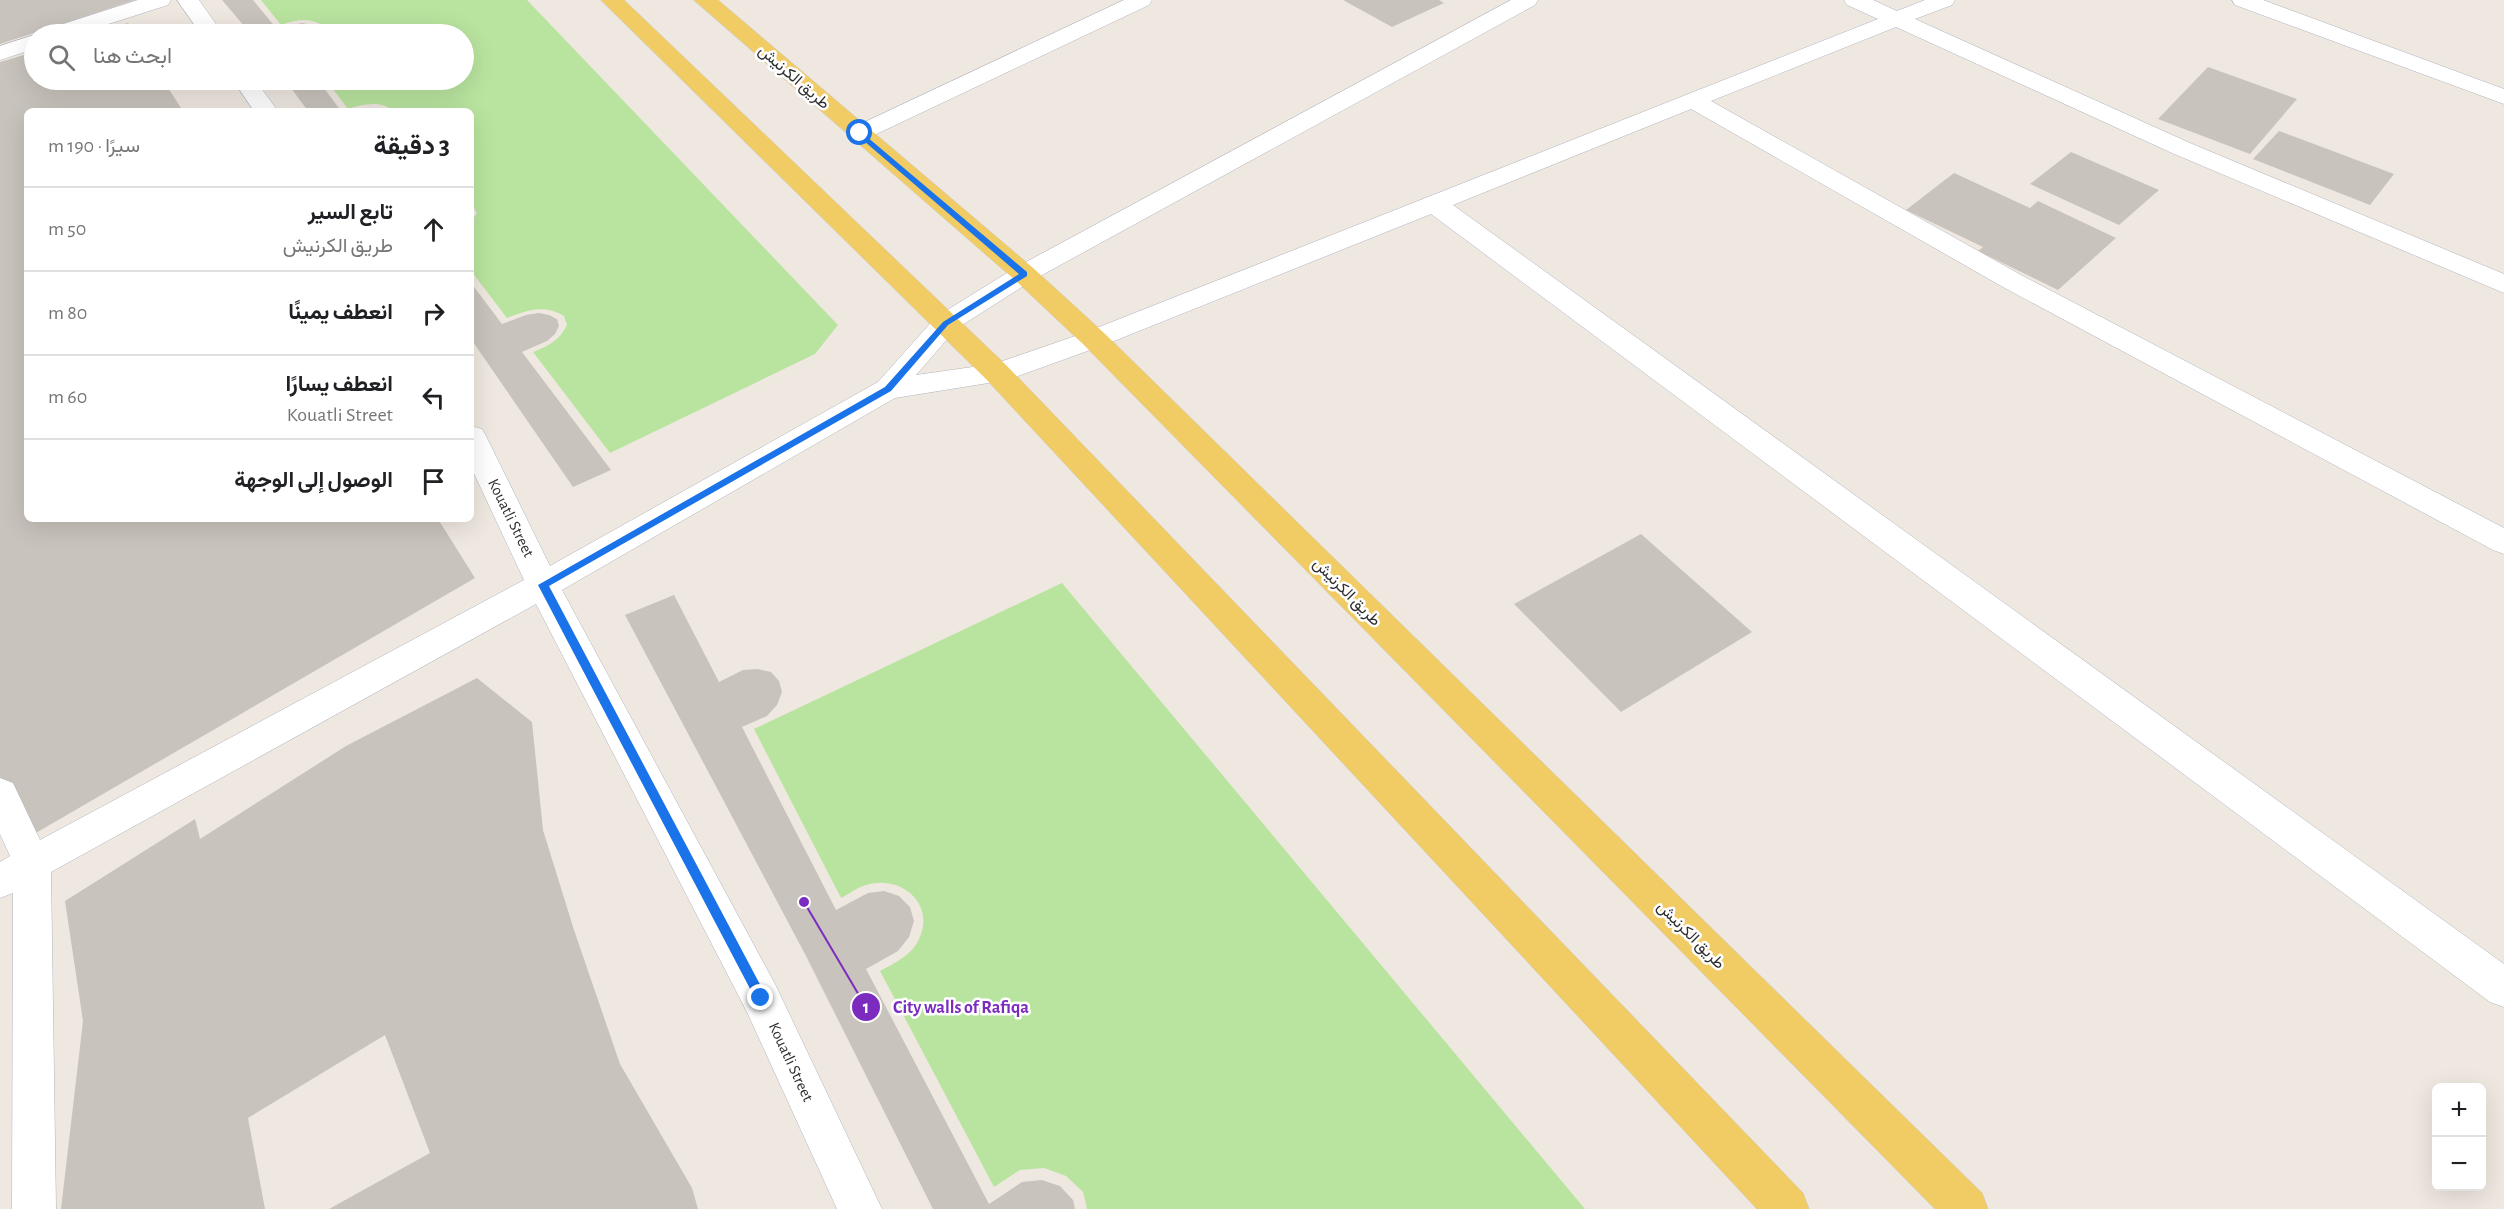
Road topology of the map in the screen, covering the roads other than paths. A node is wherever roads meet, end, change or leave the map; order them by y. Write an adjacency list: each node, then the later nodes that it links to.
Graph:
1 (160, 0): 11 (street)
2 (188, 0): 12 (street)
3 (612, 0): 23 (main road)
4 (705, 0): 19 (main road, طريق الكرنيش)
5 (1141, 0): 19 (street)
6 (1527, 0): 21 (street)
7 (1855, 0): 10 (street)
8 (1944, 0): 10 (street)
9 (2243, 0): 16 (street)
10 (1896, 19): 17 (street); 22 (street)
11 (87, 24)
12 (205, 24)
13 (24, 45): 14 (street)
14 (0, 53)
15 (251, 90): 18 (street)
16 (2504, 97)
17 (1692, 100): 20 (street); 28 (street)
18 (264, 108)
19 (860, 133): 21 (main road, طريق الكرنيش)
20 (1433, 203): 24 (street); 32 (street)
21 (1024, 274): 23 (street); 24 (main road, طريق الكرنيش)
22 (2504, 284)
23 (946, 323): 25 (main road); 26 (street)
24 (1094, 339): 25 (street); 36 (main road, طريق الكرنيش)
25 (997, 373): 26 (street); 35 (main road)
26 (888, 389): 29 (street)
27 (474, 442): 29 (street, Kouatli Street)
28 (2504, 542)
29 (543, 585): 31 (street); 34 (street, Kouatli Street)
30 (0, 794): 31 (street)
31 (16, 872): 33 (street)
32 (2504, 988)
33 (34, 1209)
34 (860, 1209)
35 (1787, 1209)
36 (1966, 1209)

